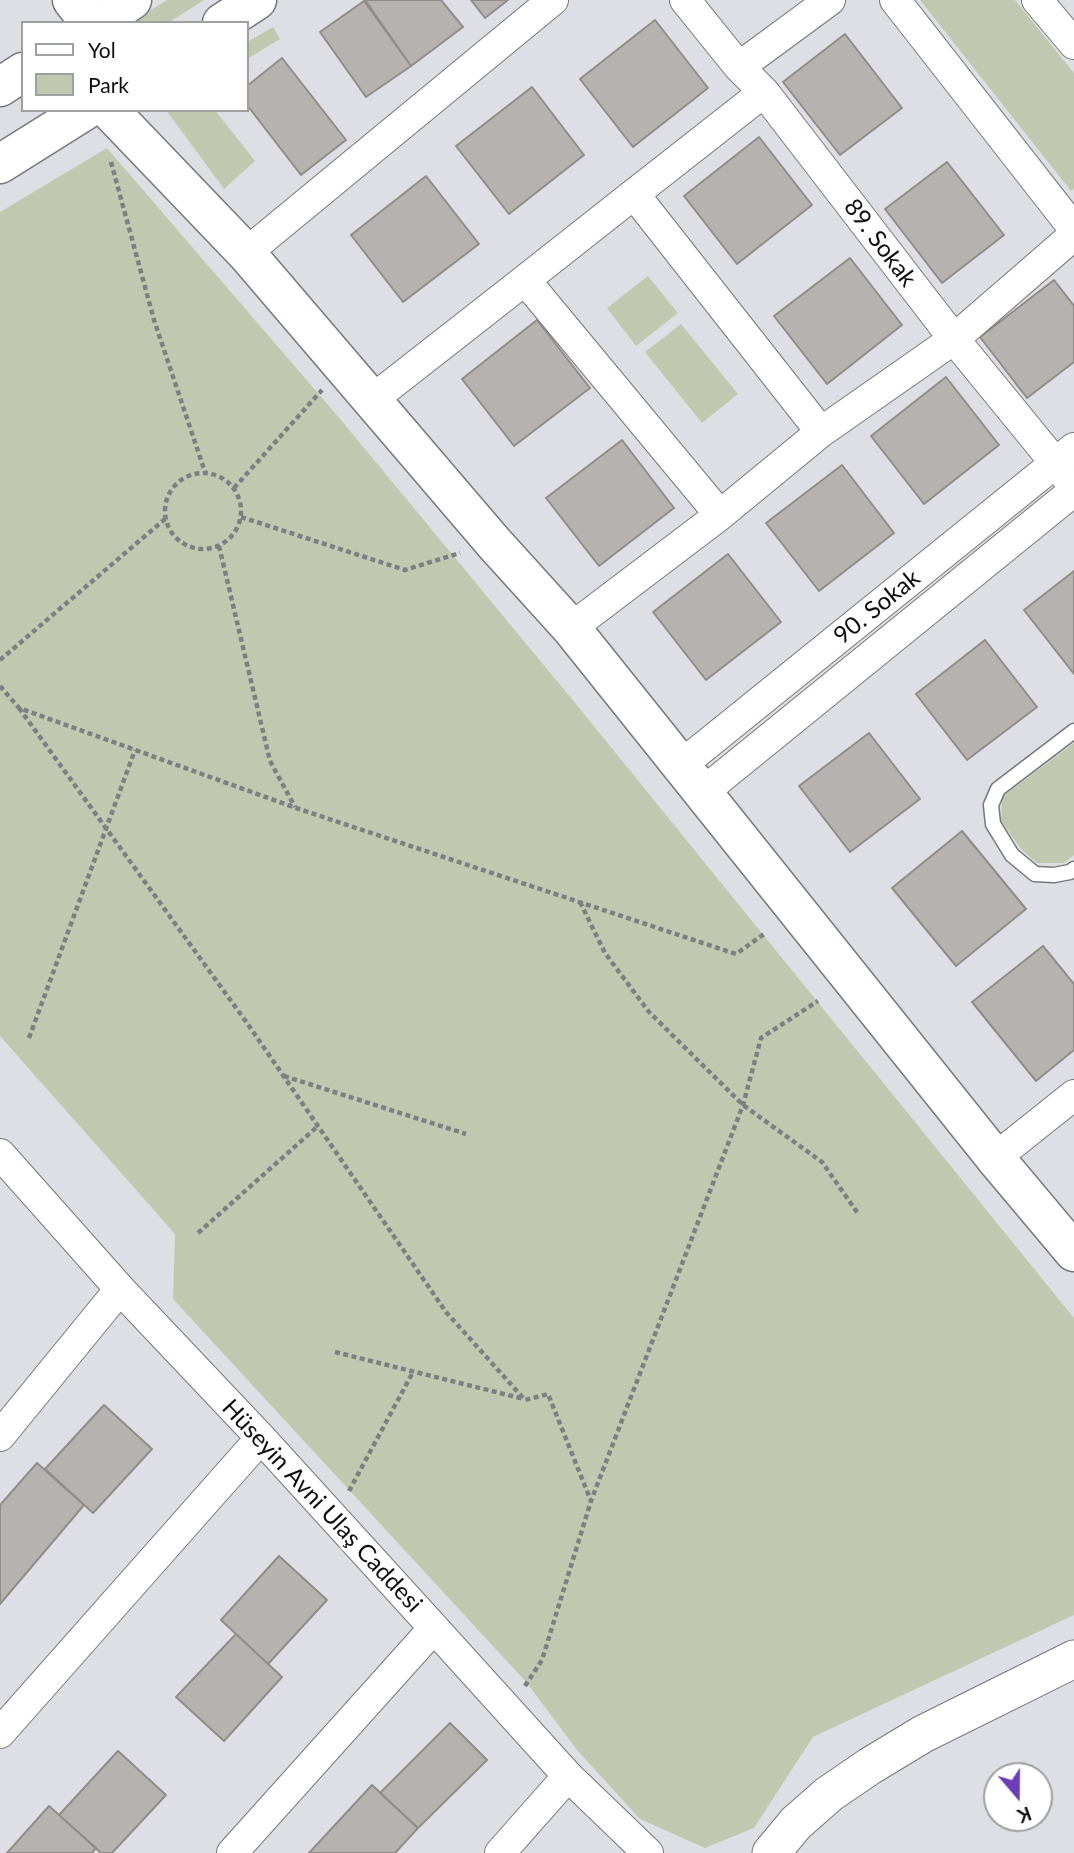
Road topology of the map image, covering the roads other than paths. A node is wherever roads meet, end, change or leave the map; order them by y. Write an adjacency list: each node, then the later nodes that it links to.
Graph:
1 (72, 0): 9 (main road)
2 (132, 0): 10 (main road)
3 (257, 0): 11 (main road)
4 (553, 0): 23 (street)
5 (685, 0): 13 (street, 89. Sokak)
6 (830, 0): 13 (street)
7 (895, 0): 21 (street)
8 (1037, 0): 12 (street)
9 (88, 21)
10 (100, 21)
11 (225, 21)
12 (1074, 44)
13 (739, 67): 16 (street, 89. Sokak)
14 (21, 73): 15 (main road)
15 (0, 87)
16 (764, 92): 20 (street); 25 (street, 89. Sokak)
17 (83, 112): 19 (main road)
18 (111, 112): 23 (main road)
19 (0, 164)
20 (634, 194): 24 (street); 27 (street)
21 (1074, 229)
22 (1074, 235): 25 (street)
23 (246, 253): 26 (main road)
24 (525, 280): 26 (street); 30 (street)
25 (954, 339): 27 (street); 28 (street, 89. Sokak)
26 (373, 399): 31 (main road)
27 (821, 432): 30 (street)
28 (1065, 455): 29 (street, 89. Sokak); 33 (street, 90. Sokak)
29 (1074, 488): 33 (street, 90. Sokak)
30 (720, 514): 31 (street)
31 (570, 628): 33 (main road)
32 (1074, 732): 34 (lane)
33 (691, 779): 36 (main road)
34 (1074, 869)
35 (1074, 1095): 36 (street)
36 (995, 1158): 38 (main road)
37 (6, 1172): 39 (street, Hüseyin Avni Ulaş Caddesi)
38 (1074, 1252)
39 (120, 1289): 40 (street); 41 (street, Hüseyin Avni Ulaş Caddesi)
40 (0, 1436)
41 (261, 1438): 42 (street, Hüseyin Avni Ulaş Caddesi); 44 (street)
42 (434, 1628): 45 (street, Hüseyin Avni Ulaş Caddesi); 46 (street)
43 (1074, 1659): 49 (street)
44 (0, 1733)
45 (568, 1776): 47 (street); 48 (street, Hüseyin Avni Ulaş Caddesi)
46 (232, 1853)
47 (500, 1853)
48 (648, 1853)
49 (771, 1853)

